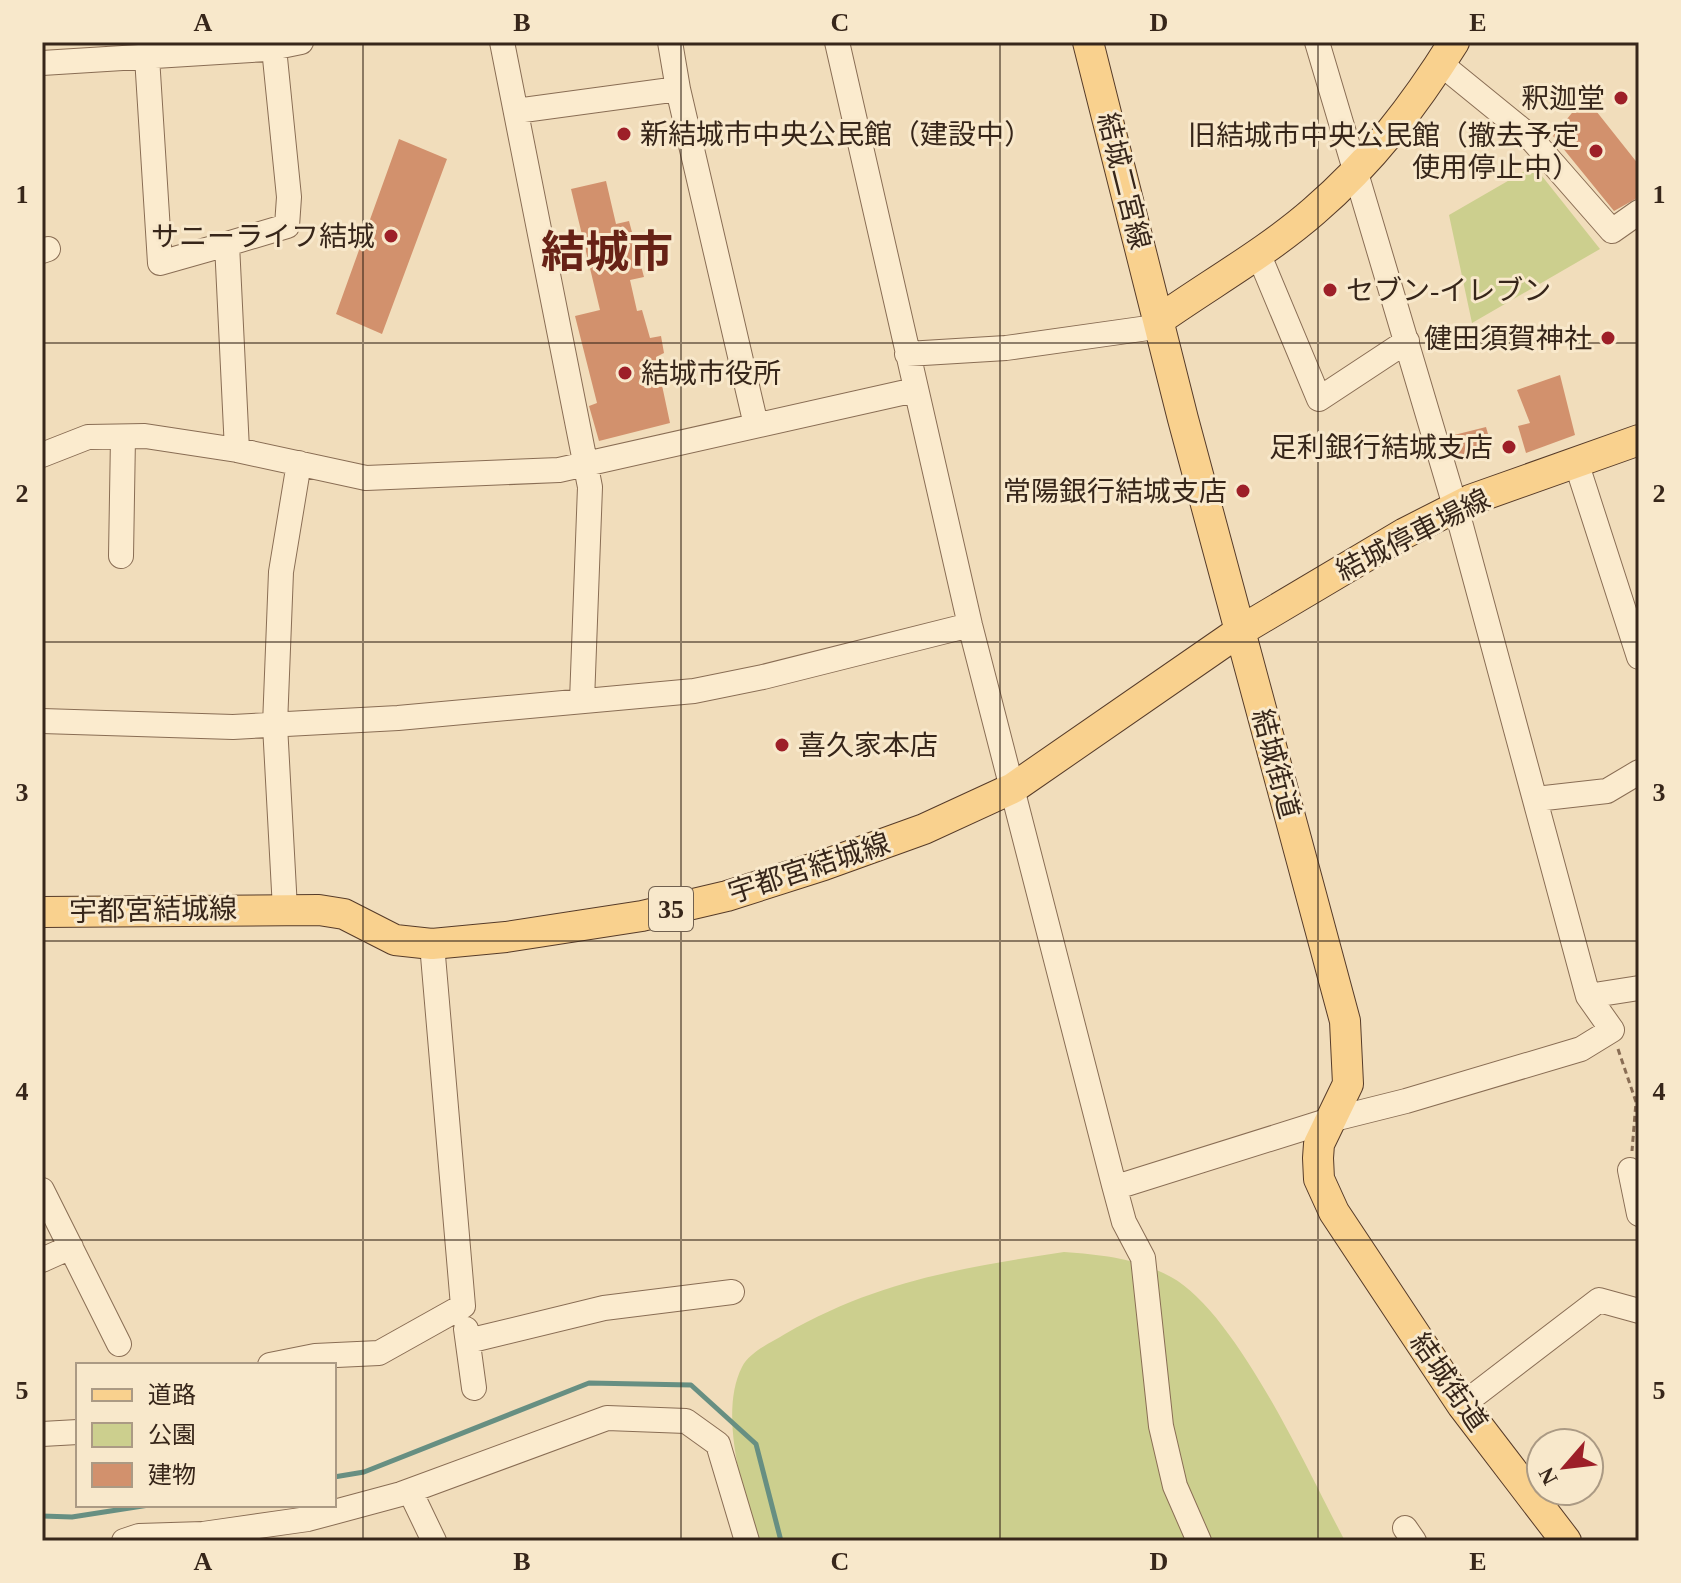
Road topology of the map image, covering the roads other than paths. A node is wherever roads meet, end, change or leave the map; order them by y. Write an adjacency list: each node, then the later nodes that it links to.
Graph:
1 (301, 42): 7 (street)
2 (502, 42): 12 (street)
3 (670, 42): 11 (street)
4 (837, 42): 19 (street)
5 (1088, 42): 17 (main road, 結城二宮線)
6 (1317, 42): 13 (street)
7 (274, 48): 9 (street); 15 (street)
8 (1447, 53): 13 (main road); 14 (street)
9 (147, 57): 10 (street); 15 (street)
10 (42, 63)
11 (678, 89): 12 (street); 21 (street)
12 (516, 111): 26 (street)
13 (1356, 172): 16 (main road); 18 (street)
14 (1639, 212)
15 (227, 244): 24 (street)
16 (1258, 253): 17 (main road); 18 (street)
17 (1159, 320): 19 (street); 32 (main road, 結城街道)
18 (1407, 341): 29 (street)
19 (907, 354): 20 (street)
20 (915, 390): 21 (street); 31 (street)
21 (756, 425): 26 (street)
22 (123, 437): 24 (street); 25 (street); 30 (street)
23 (1639, 440): 28 (main road, 結城停車場線)
24 (237, 450): 27 (street)
25 (42, 455)
26 (586, 462): 27 (street); 34 (street)
27 (299, 463): 36 (street)
28 (1577, 465): 29 (main road, 結城停車場線); 33 (street)
29 (1455, 507): 32 (main road, 結城停車場線); 39 (street)
30 (121, 556)
31 (970, 625): 34 (street); 38 (street)
32 (1240, 631): 38 (main road, 宇都宮結城線 / 35); 45 (main road, 結城街道)
33 (1639, 657)
34 (582, 701): 36 (street)
35 (42, 721): 36 (street)
36 (275, 725): 40 (street)
37 (1639, 772): 39 (street)
38 (1013, 788): 42 (main road, 宇都宮結城線 / 35); 47 (street)
39 (1536, 799): 44 (street)
40 (285, 909): 41 (main road, 宇都宮結城線 / 35); 42 (main road, 宇都宮結城線 / 35)
41 (42, 912)
42 (432, 944): 53 (street)
43 (1639, 988): 44 (street)
44 (1588, 996): 45 (street)
45 (1330, 1120): 47 (street); 59 (main road, 結城街道)
46 (1630, 1170): 49 (street)
47 (1114, 1185): 67 (street)
48 (42, 1190): 50 (street)
49 (1639, 1214)
50 (71, 1247): 51 (street); 56 (street)
51 (42, 1260)
52 (732, 1292): 55 (street)
53 (463, 1306): 55 (street); 57 (street)
54 (1639, 1311): 59 (street)
55 (468, 1341): 58 (street)
56 (119, 1344)
57 (280, 1363)
58 (474, 1388)
59 (1462, 1405): 68 (main road, 結城街道)
60 (76, 1432): 61 (street)
61 (42, 1434)
62 (410, 1491): 63 (street); 65 (street); 66 (street)
63 (252, 1534): 64 (street)
64 (124, 1541)
65 (434, 1541)
66 (747, 1541)
67 (1199, 1541)
68 (1566, 1541)

